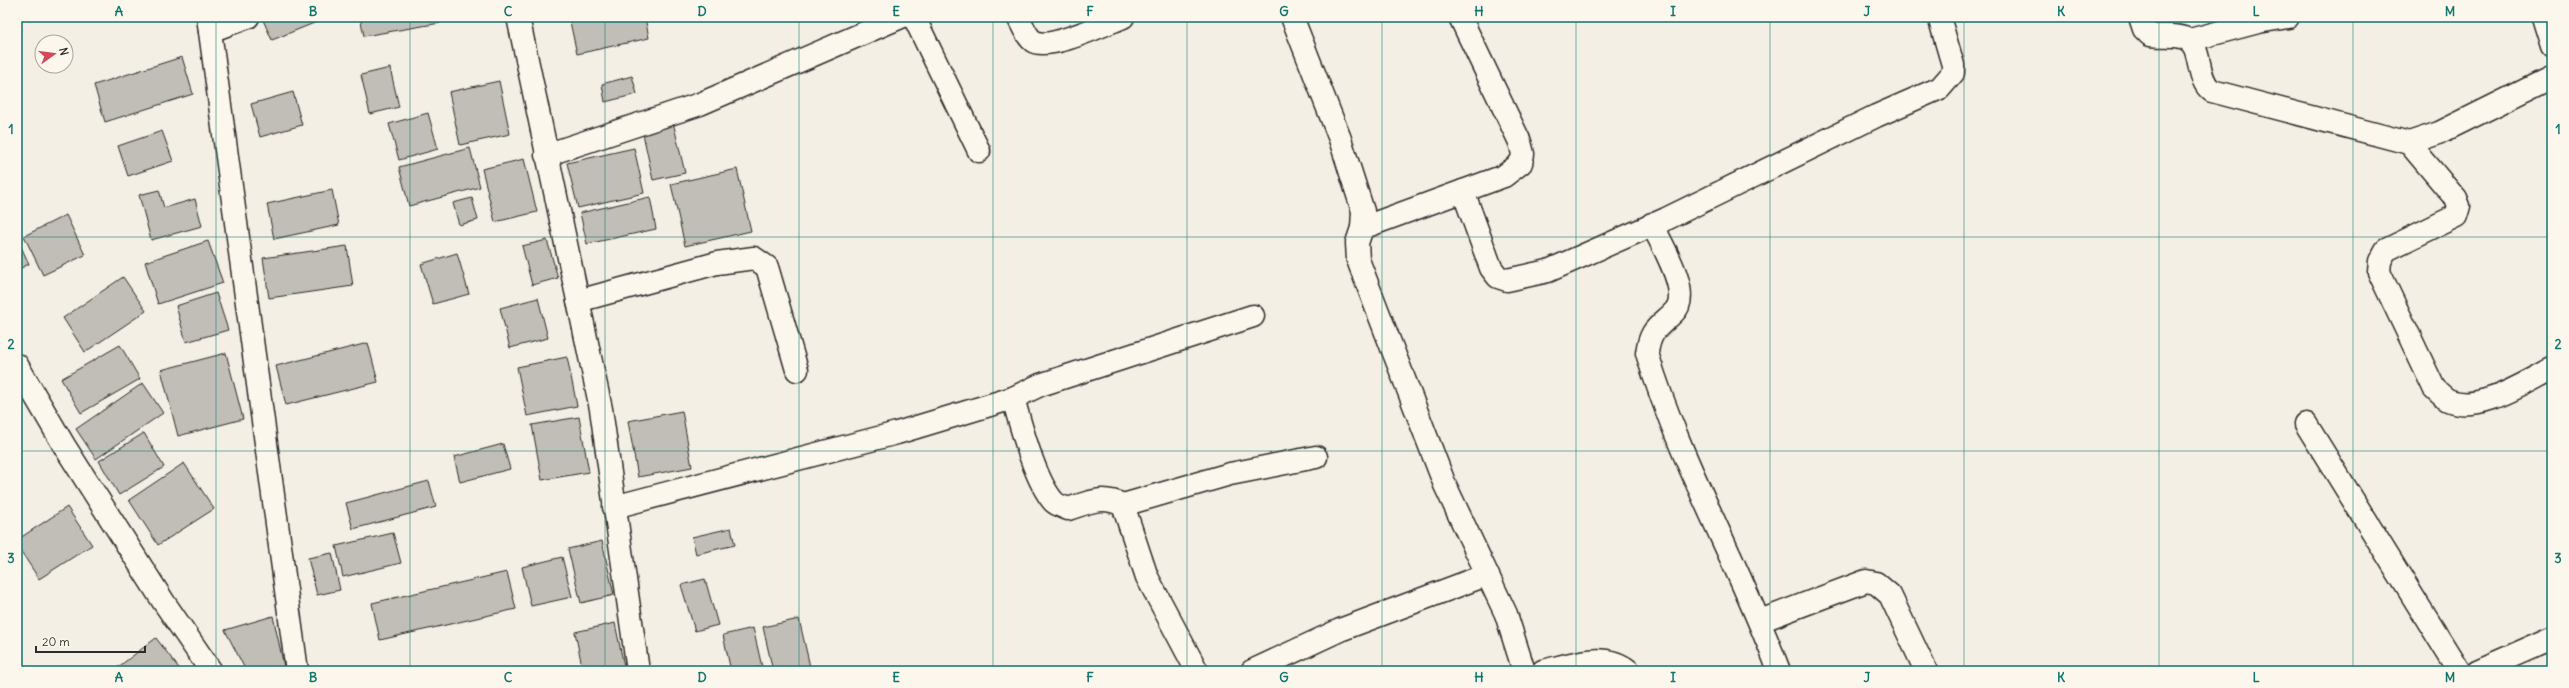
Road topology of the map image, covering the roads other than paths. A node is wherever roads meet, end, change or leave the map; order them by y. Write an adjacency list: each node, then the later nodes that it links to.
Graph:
1 (248, 17): 13 (street)
2 (518, 17): 19 (street)
3 (901, 17): 19 (street)
4 (914, 17): 18 (street)
5 (1018, 17): 6 (street)
6 (1123, 17)
7 (1292, 17): 22 (street)
8 (1460, 17): 20 (street)
9 (1939, 17): 21 (street)
10 (2140, 17): 14 (street)
11 (2288, 17): 14 (street)
12 (2543, 17): 15 (street)
13 (209, 24): 37 (street)
14 (2190, 40): 17 (street)
15 (2552, 46)
16 (2552, 77): 17 (street)
17 (2409, 143): 26 (street)
18 (979, 151)
19 (546, 155): 23 (street)
20 (1463, 191): 21 (street); 22 (street)
21 (1652, 224): 34 (street)
22 (1362, 228): 33 (street)
23 (578, 301): 27 (street); 32 (street)
24 (1253, 316): 28 (street)
25 (17, 365): 36 (street)
26 (2552, 369)
27 (797, 370)
28 (1013, 398): 31 (street); 32 (street)
29 (2306, 424): 46 (street)
30 (1316, 457): 31 (street)
31 (1123, 505): 39 (street)
32 (614, 507): 38 (street)
33 (1486, 575): 40 (street); 41 (street)
34 (1760, 621): 44 (street); 45 (street)
35 (2552, 638): 47 (street)
36 (211, 671)
37 (297, 671)
38 (638, 671)
39 (1197, 671)
40 (1252, 671)
41 (1524, 671)
42 (1543, 671): 43 (street)
43 (1630, 671)
44 (1779, 671)
45 (1926, 671)
46 (2459, 671)
47 (2477, 671)

